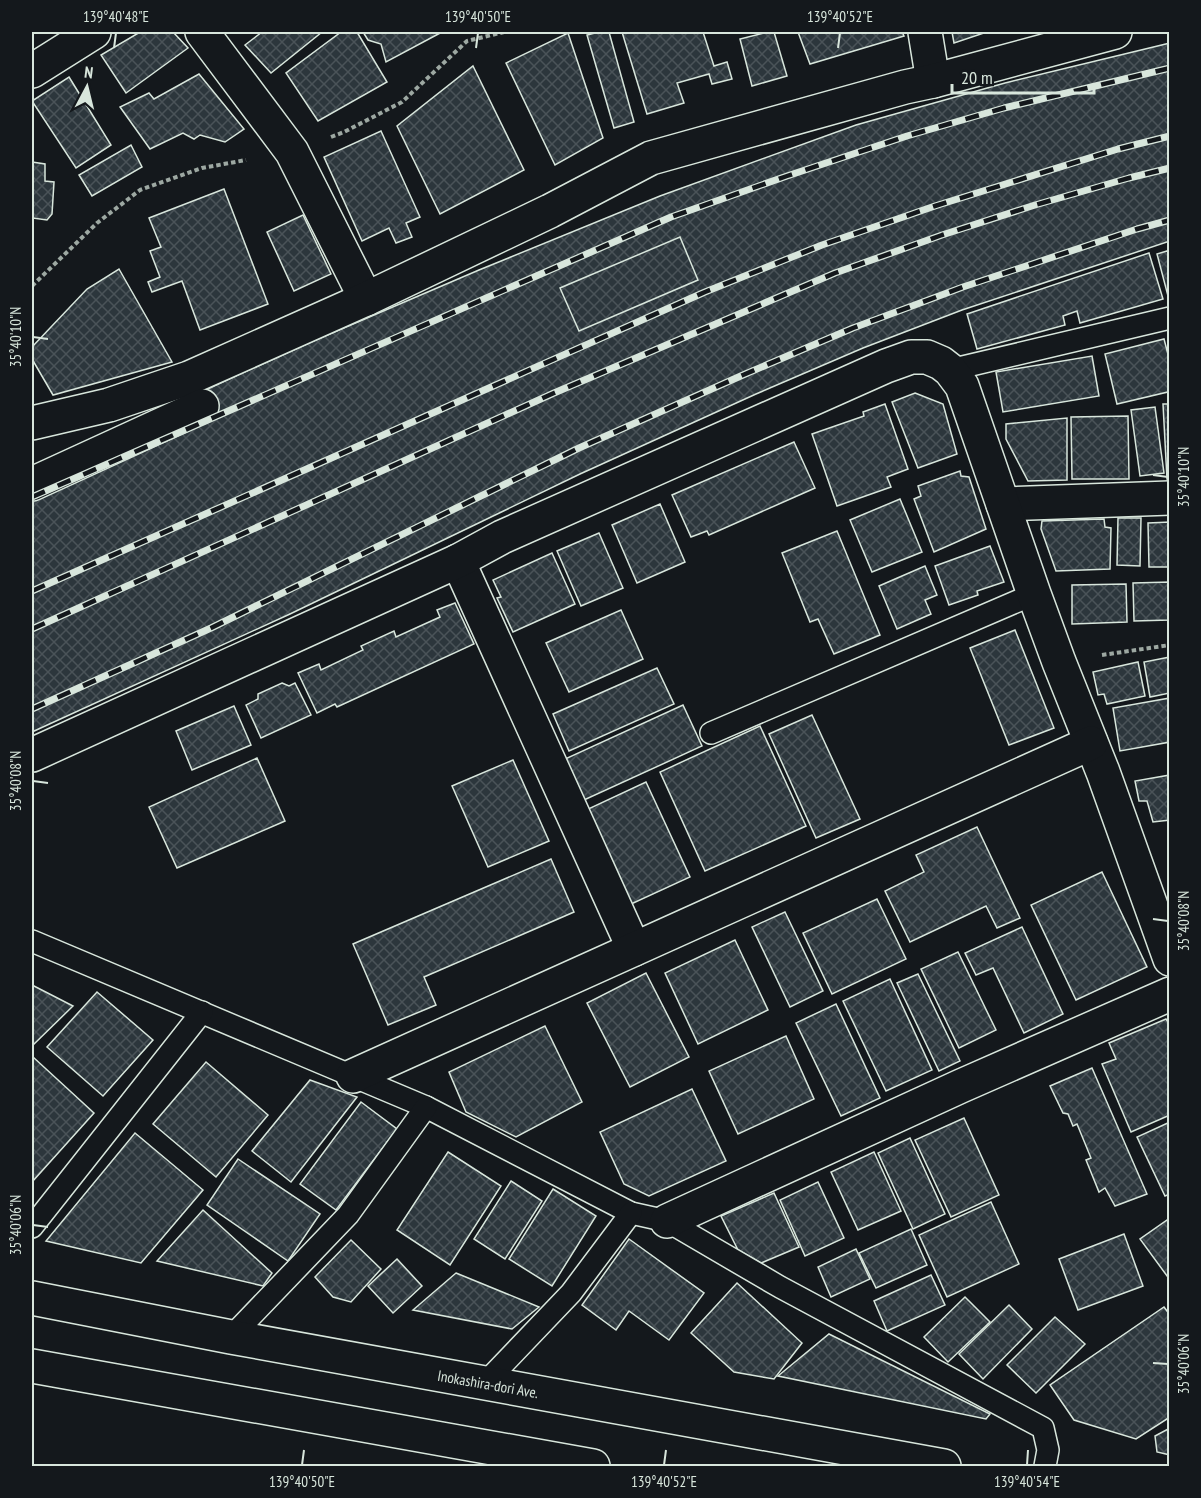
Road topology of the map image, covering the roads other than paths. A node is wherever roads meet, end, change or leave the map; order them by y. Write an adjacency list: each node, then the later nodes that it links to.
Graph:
1 (94, 32): 5 (street)
2 (202, 32): 7 (street)
3 (925, 32): 6 (street)
4 (1115, 32): 6 (street)
5 (32, 71)
6 (933, 81): 7 (street)
7 (366, 299): 11 (street)
8 (1170, 318): 9 (lane)
9 (950, 370): 14 (street); 15 (street)
10 (202, 406): 12 (street)
11 (32, 423)
12 (32, 484)
13 (1170, 498): 14 (street)
14 (1003, 504): 16 (street)
15 (458, 561): 19 (street); 21 (street)
16 (1034, 594): 17 (lane); 18 (street)
17 (711, 733)
18 (1091, 743): 21 (street); 22 (street)
19 (32, 755)
20 (32, 940): 24 (lane)
21 (634, 949): 25 (street)
22 (1170, 959)
23 (1170, 994): 28 (street)
24 (202, 1012): 25 (lane); 29 (lane)
25 (353, 1076): 26 (lane)
26 (426, 1107): 27 (lane); 31 (lane)
27 (631, 1213): 28 (lane); 33 (lane)
28 (667, 1221): 36 (lane)
29 (32, 1227)
30 (32, 1298): 31 (street, Inokashira-dori Ave.)
31 (231, 1337): 33 (street, Inokashira-dori Ave.)
32 (32, 1366): 34 (street)
33 (485, 1383): 35 (street, Inokashira-dori Ave.)
34 (593, 1467)
35 (944, 1467)
36 (1046, 1467)

